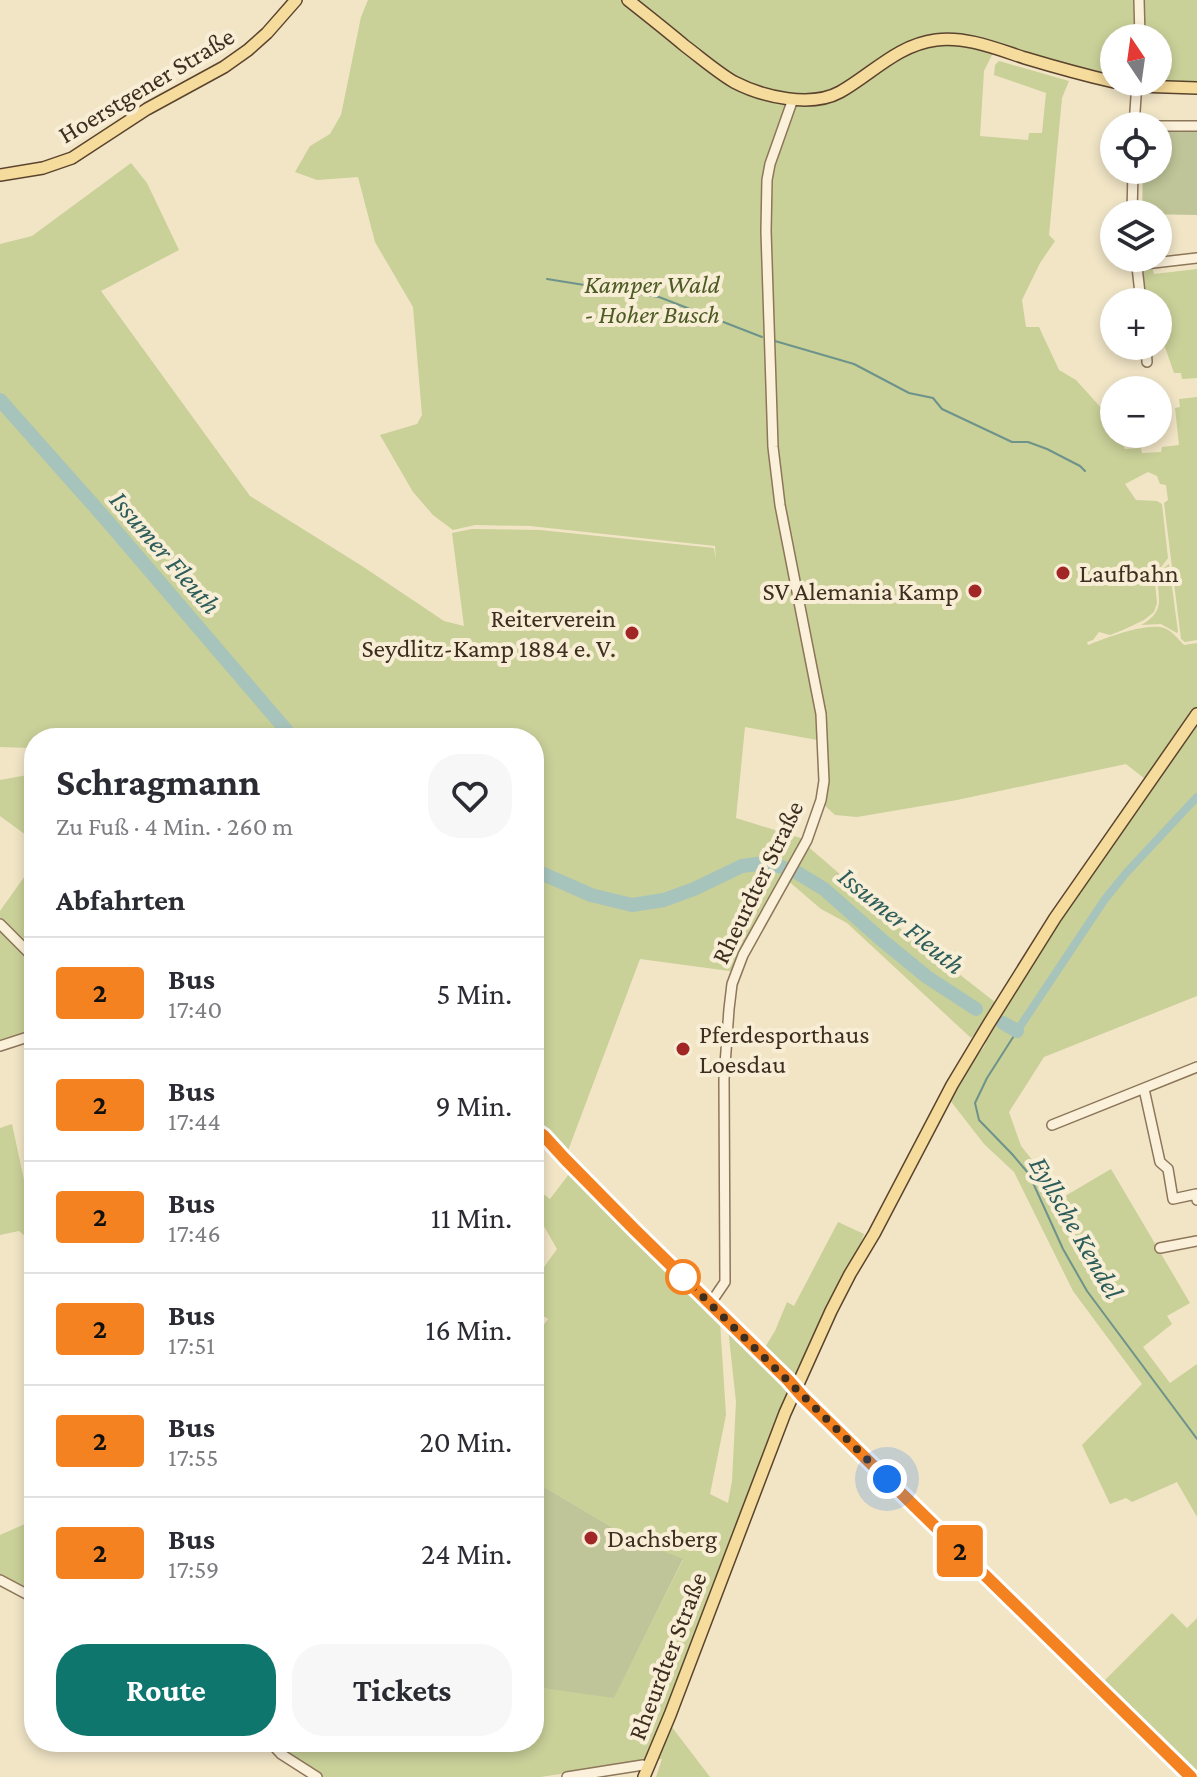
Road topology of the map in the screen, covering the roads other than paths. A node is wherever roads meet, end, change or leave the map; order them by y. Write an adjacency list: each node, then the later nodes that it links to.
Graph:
1 (296, 0): 11 (main road, Hoerstgener Straße)
2 (628, 0): 8 (main road)
3 (1139, 0): 4 (street)
4 (1140, 24)
5 (1100, 78): 8 (main road)
6 (1172, 86): 7 (main road)
7 (1197, 88)
8 (793, 99): 26 (street, Rheurdter Straße)
9 (1172, 126): 10 (street)
10 (1197, 126)
11 (0, 175)
12 (1197, 258): 13 (street)
13 (1172, 259)
14 (1197, 714): 27 (main road, Rheurdter Straße)
15 (0, 924): 16 (street)
16 (24, 948)
17 (24, 1038): 18 (street)
18 (0, 1046)
19 (1197, 1067): 20 (street)
20 (1144, 1089): 21 (street); 23 (street)
21 (1052, 1125)
22 (544, 1136): 26 (street)
23 (1197, 1200)
24 (1197, 1241): 25 (street)
25 (1160, 1248)
26 (710, 1304): 27 (street)
27 (796, 1389): 31 (main road, Rheurdter Straße); 34 (street)
28 (0, 1580): 29 (street)
29 (24, 1593)
30 (279, 1752): 32 (street)
31 (646, 1772): 33 (street)
32 (317, 1777)
33 (567, 1777)
34 (1191, 1777)

